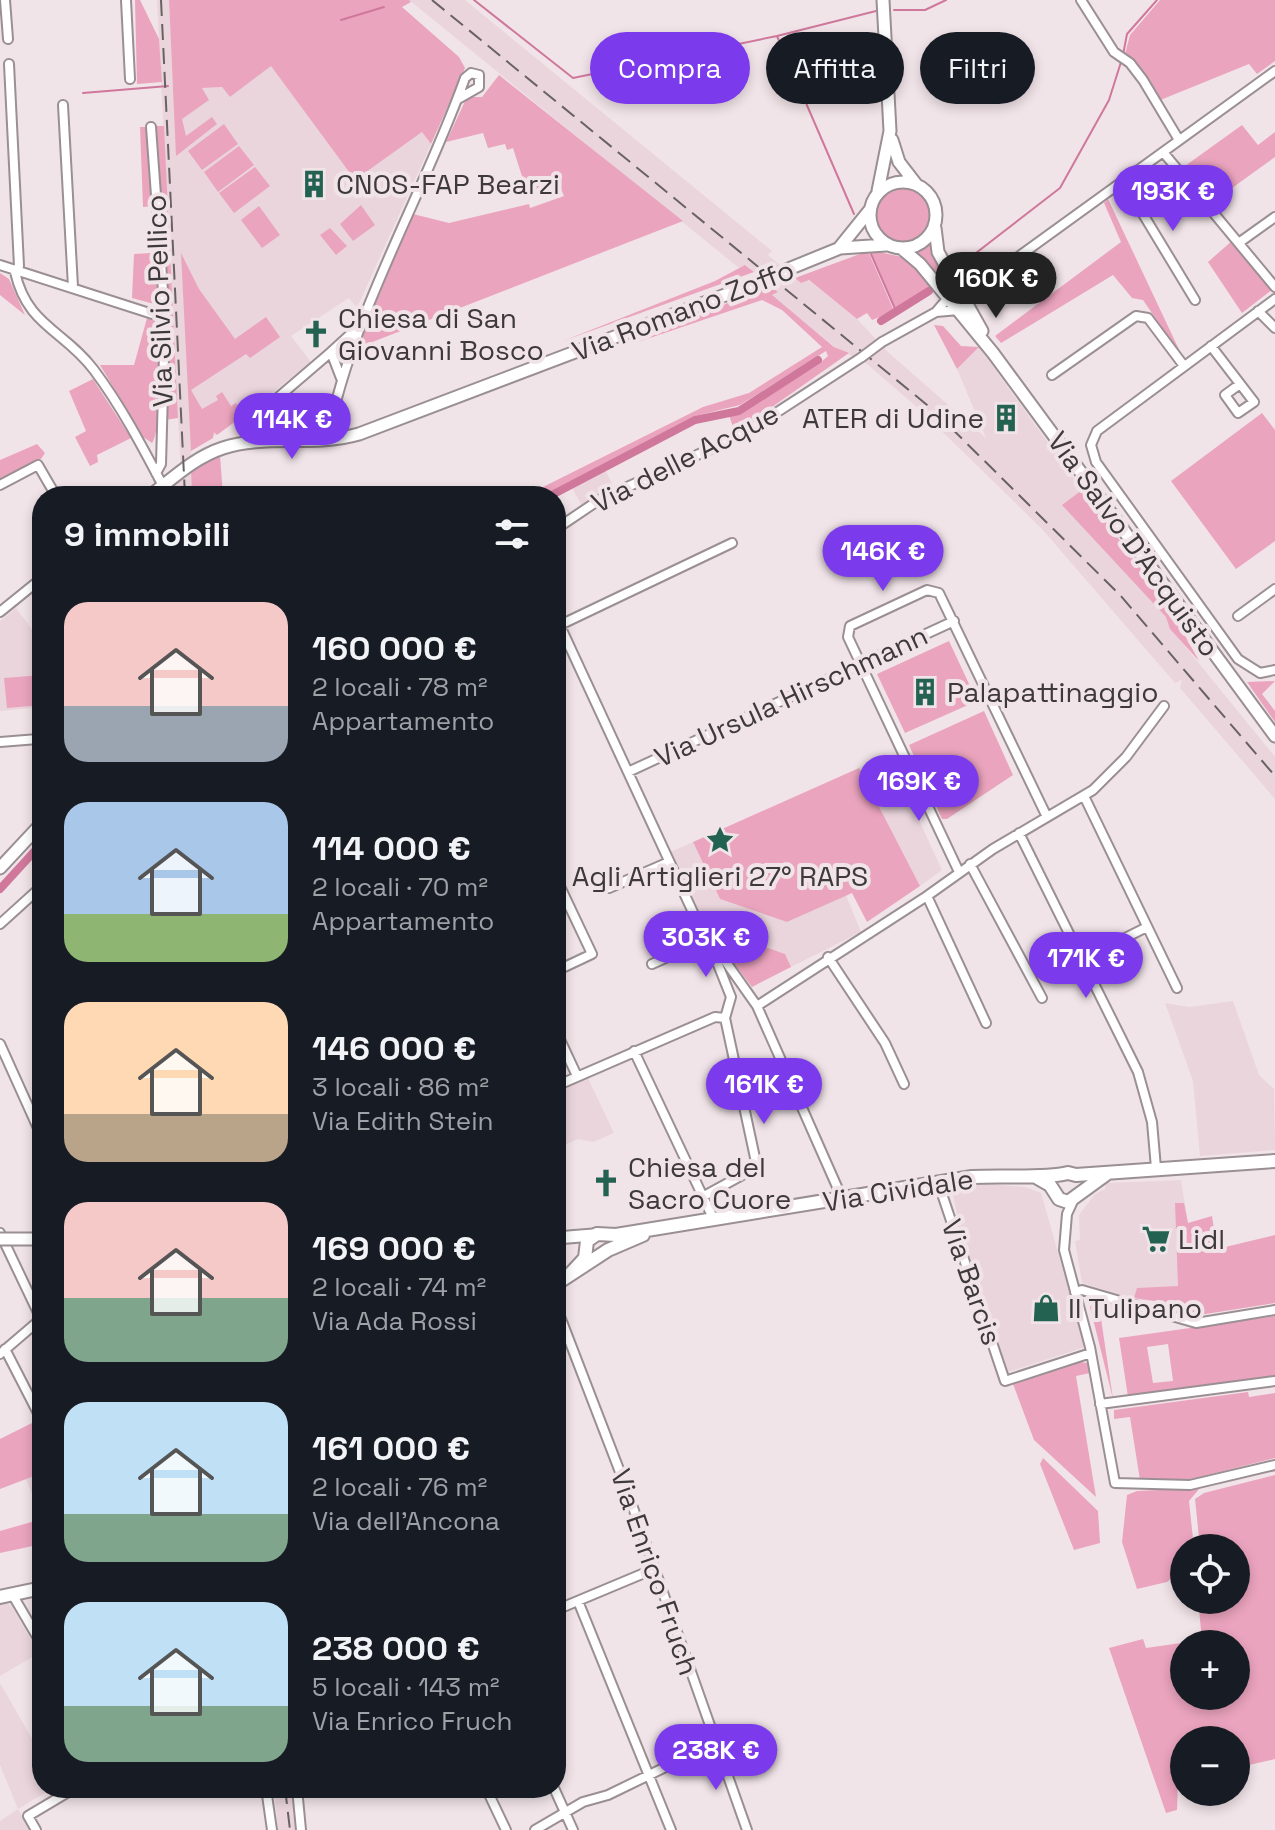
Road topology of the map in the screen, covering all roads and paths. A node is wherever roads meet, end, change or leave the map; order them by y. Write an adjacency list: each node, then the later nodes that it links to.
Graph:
1 (5, 0): 5 (street)
2 (126, 0): 8 (street)
3 (883, 0): 14 (street)
4 (1081, 0): 15 (street)
5 (8, 39)
6 (9, 64): 10 (street)
7 (1275, 71): 15 (street)
8 (130, 79)
9 (0, 98): 10 (street)
10 (11, 98): 26 (street)
11 (458, 99): 38 (street)
12 (63, 105): 28 (street)
13 (151, 127): 37 (street, Via Silvio Pellico)
14 (890, 131): 18 (street); 19 (street)
15 (1179, 140): 16 (street)
16 (1163, 152): 17 (street); 22 (street)
17 (1123, 181): 27 (street); 33 (street)
18 (920, 187): 19 (street); 21 (street)
19 (874, 201): 23 (street); 24 (street)
20 (1275, 217): 22 (street)
21 (935, 224): 23 (street); 30 (street, Via Salvo D'Acquisto)
22 (1240, 242): 29 (street)
23 (895, 246): 24 (street, Via Romano Zoffo); 31 (street, Via Salvo D'Acquisto)
24 (840, 248): 48 (street, Via Romano Zoffo, bridge)
25 (0, 265): 26 (street)
26 (15, 272): 28 (street); 50 (street)
27 (978, 286): 30 (street); 34 (street)
28 (73, 287): 37 (street)
29 (1275, 287)
30 (958, 288): 31 (street); 34 (street, Via Salvo D'Acquisto)
31 (947, 296): 34 (street, Via Salvo D'Acquisto); 36 (street, Via delle Acque)
32 (1275, 299): 35 (street)
33 (1195, 300)
34 (963, 307): 36 (street, Via delle Acque); 68 (street, Via Salvo D'Acquisto)
35 (1258, 311): 39 (street); 40 (street)
36 (936, 312): 56 (street, Via delle Acque, bridge)
37 (165, 318): 49 (street, Via Silvio Pellico)
38 (360, 320): 41 (street); 42 (street)
39 (1275, 328)
40 (1211, 346): 44 (street); 46 (street)
41 (335, 349): 42 (street); 42 (street); 43 (street)
42 (341, 361): 43 (street); 48 (street)
43 (319, 365): 47 (street)
44 (1184, 366): 45 (street); 66 (street)
45 (1052, 375)
46 (1240, 384)
47 (268, 406)
48 (328, 438): 51 (street, Via Romano Zoffo); 51 (street, Via Romano Zoffo)
49 (161, 446): 50 (street); 51 (street, Via Silvio Pellico)
50 (145, 453): 51 (street)
51 (160, 480): 54 (street); 55 (street)
52 (0, 485): 53 (street)
53 (50, 486)
54 (154, 486)
55 (156, 486)
56 (566, 522)
57 (732, 543): 62 (street)
58 (32, 586): 60 (street)
59 (1275, 589): 61 (street)
60 (0, 612)
61 (1238, 616)
62 (566, 617)
63 (954, 621): 65 (street, Via Ursula Hirschmann); 65 (street); 73 (street)
64 (566, 638): 71 (street)
65 (860, 664): 71 (street, Via Ursula Hirschmann); 79 (street)
66 (1275, 670)
67 (1164, 706): 72 (street)
68 (1275, 736)
69 (32, 739): 70 (street)
70 (0, 742)
71 (628, 772): 76 (street)
72 (1084, 796): 73 (street); 85 (street)
73 (1047, 817): 74 (street)
74 (1019, 833): 77 (street); 88 (street)
75 (32, 834): 78 (street)
76 (669, 862): 80 (street); 86 (street)
77 (970, 864): 79 (street); 95 (street)
78 (0, 868)
79 (959, 872): 81 (street)
80 (609, 888)
81 (927, 896): 87 (street); 98 (street)
82 (32, 897): 84 (street)
83 (566, 899): 90 (street)
84 (0, 924)
85 (1147, 927): 88 (street); 92 (street)
86 (709, 941): 89 (street); 91 (street)
87 (828, 957): 96 (street); 104 (street)
88 (1083, 959): 107 (street)
89 (652, 964)
90 (566, 966)
91 (724, 968): 93 (street); 94 (street)
92 (1177, 988)
93 (746, 990): 94 (street); 96 (street)
94 (731, 997): 97 (street)
95 (1042, 998)
96 (757, 1006): 114 (street)
97 (725, 1018): 100 (street); 112 (street)
98 (986, 1023)
99 (0, 1044): 105 (street)
100 (634, 1051): 102 (street); 112 (street)
101 (566, 1052): 102 (street)
102 (577, 1076): 103 (street)
103 (566, 1081)
104 (904, 1084)
105 (32, 1115)
106 (1275, 1161): 107 (main road)
107 (1156, 1168): 108 (main road)
108 (1115, 1170): 109 (main road); 113 (main road)
109 (1076, 1175): 111 (main road); 113 (main road)
110 (938, 1182): 111 (main road, Via Cividale); 114 (main road, Via Cividale); 133 (street, Via Barcis)
111 (1057, 1189): 113 (main road, Via Cividale); 115 (street)
112 (704, 1196): 116 (street)
113 (1077, 1197): 115 (street)
114 (842, 1198): 116 (main road, Via Cividale)
115 (1067, 1214): 127 (street)
116 (713, 1218): 117 (main road, Via Cividale)
117 (669, 1225): 119 (main road, Via Cividale); 124 (main road, Via Cividale)
118 (0, 1236): 120 (street, bridge); 128 (street)
119 (598, 1236): 121 (street); 123 (main road, Via Cividale); 124 (main road)
120 (32, 1238)
121 (566, 1238)
122 (566, 1239): 123 (street)
123 (587, 1250): 124 (main road); 125 (main road, Via Cividale)
124 (604, 1254): 125 (main road, Via Cividale)
125 (571, 1273): 126 (main road, Via Cividale)
126 (566, 1277)
127 (1075, 1292): 129 (street); 133 (street)
128 (32, 1300)
129 (1275, 1310)
130 (32, 1326): 132 (street)
131 (566, 1334): 138 (street, Via Enrico Fruch)
132 (3, 1352): 135 (street)
133 (1091, 1353): 136 (street)
134 (1275, 1381): 136 (street)
135 (32, 1403)
136 (1100, 1404): 137 (street)
137 (1275, 1465)
138 (654, 1569): 141 (street); 144 (street, Via Enrico Fruch)
139 (32, 1590): 140 (main road)
140 (6, 1596): 143 (street)
141 (578, 1601): 142 (street); 145 (street)
142 (566, 1606)
143 (32, 1631)
144 (715, 1743): 145 (street); 159 (street, Via Enrico Fruch)
145 (649, 1775): 151 (street); 158 (street)
146 (58, 1798): 152 (street)
147 (267, 1798): 153 (street)
148 (298, 1798): 154 (street)
149 (491, 1798): 155 (street)
150 (559, 1798): 151 (street)
151 (566, 1814): 156 (street); 157 (street)
152 (36, 1830)
153 (272, 1830)
154 (301, 1830)
155 (506, 1830)
156 (535, 1830)
157 (573, 1830)
158 (671, 1830)
159 (747, 1830)

